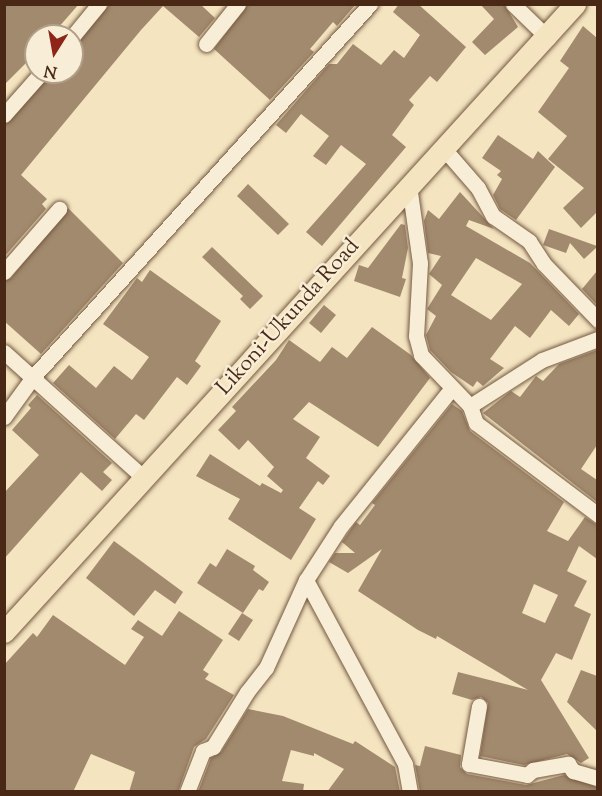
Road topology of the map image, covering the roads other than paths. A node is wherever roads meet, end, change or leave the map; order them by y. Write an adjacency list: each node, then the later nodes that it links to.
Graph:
1 (99, 4): 6 (street)
2 (238, 4): 8 (street)
3 (370, 4): 18 (street)
4 (513, 4): 7 (street)
5 (574, 4): 7 (highway, Likoni-Ukunda Road)
6 (82, 24)
7 (548, 38): 11 (highway, Likoni-Ukunda Road)
8 (206, 44)
9 (31, 84): 10 (street)
10 (4, 115)
11 (445, 150): 12 (highway, Likoni-Ukunda Road); 15 (street)
12 (409, 185): 19 (street); 22 (highway, Likoni-Ukunda Road)
13 (60, 209): 14 (street)
14 (4, 272)
15 (597, 320)
16 (597, 339): 20 (street)
17 (4, 352): 18 (street)
18 (33, 377): 21 (street); 22 (street)
19 (452, 388): 20 (street); 24 (street)
20 (470, 406): 23 (street)
21 (4, 417)
22 (145, 479): 25 (highway, Likoni-Ukunda Road)
23 (597, 515)
24 (306, 580): 28 (street); 29 (street)
25 (4, 632)
26 (479, 706): 27 (street)
27 (597, 778)
28 (187, 792)
29 (410, 792)

